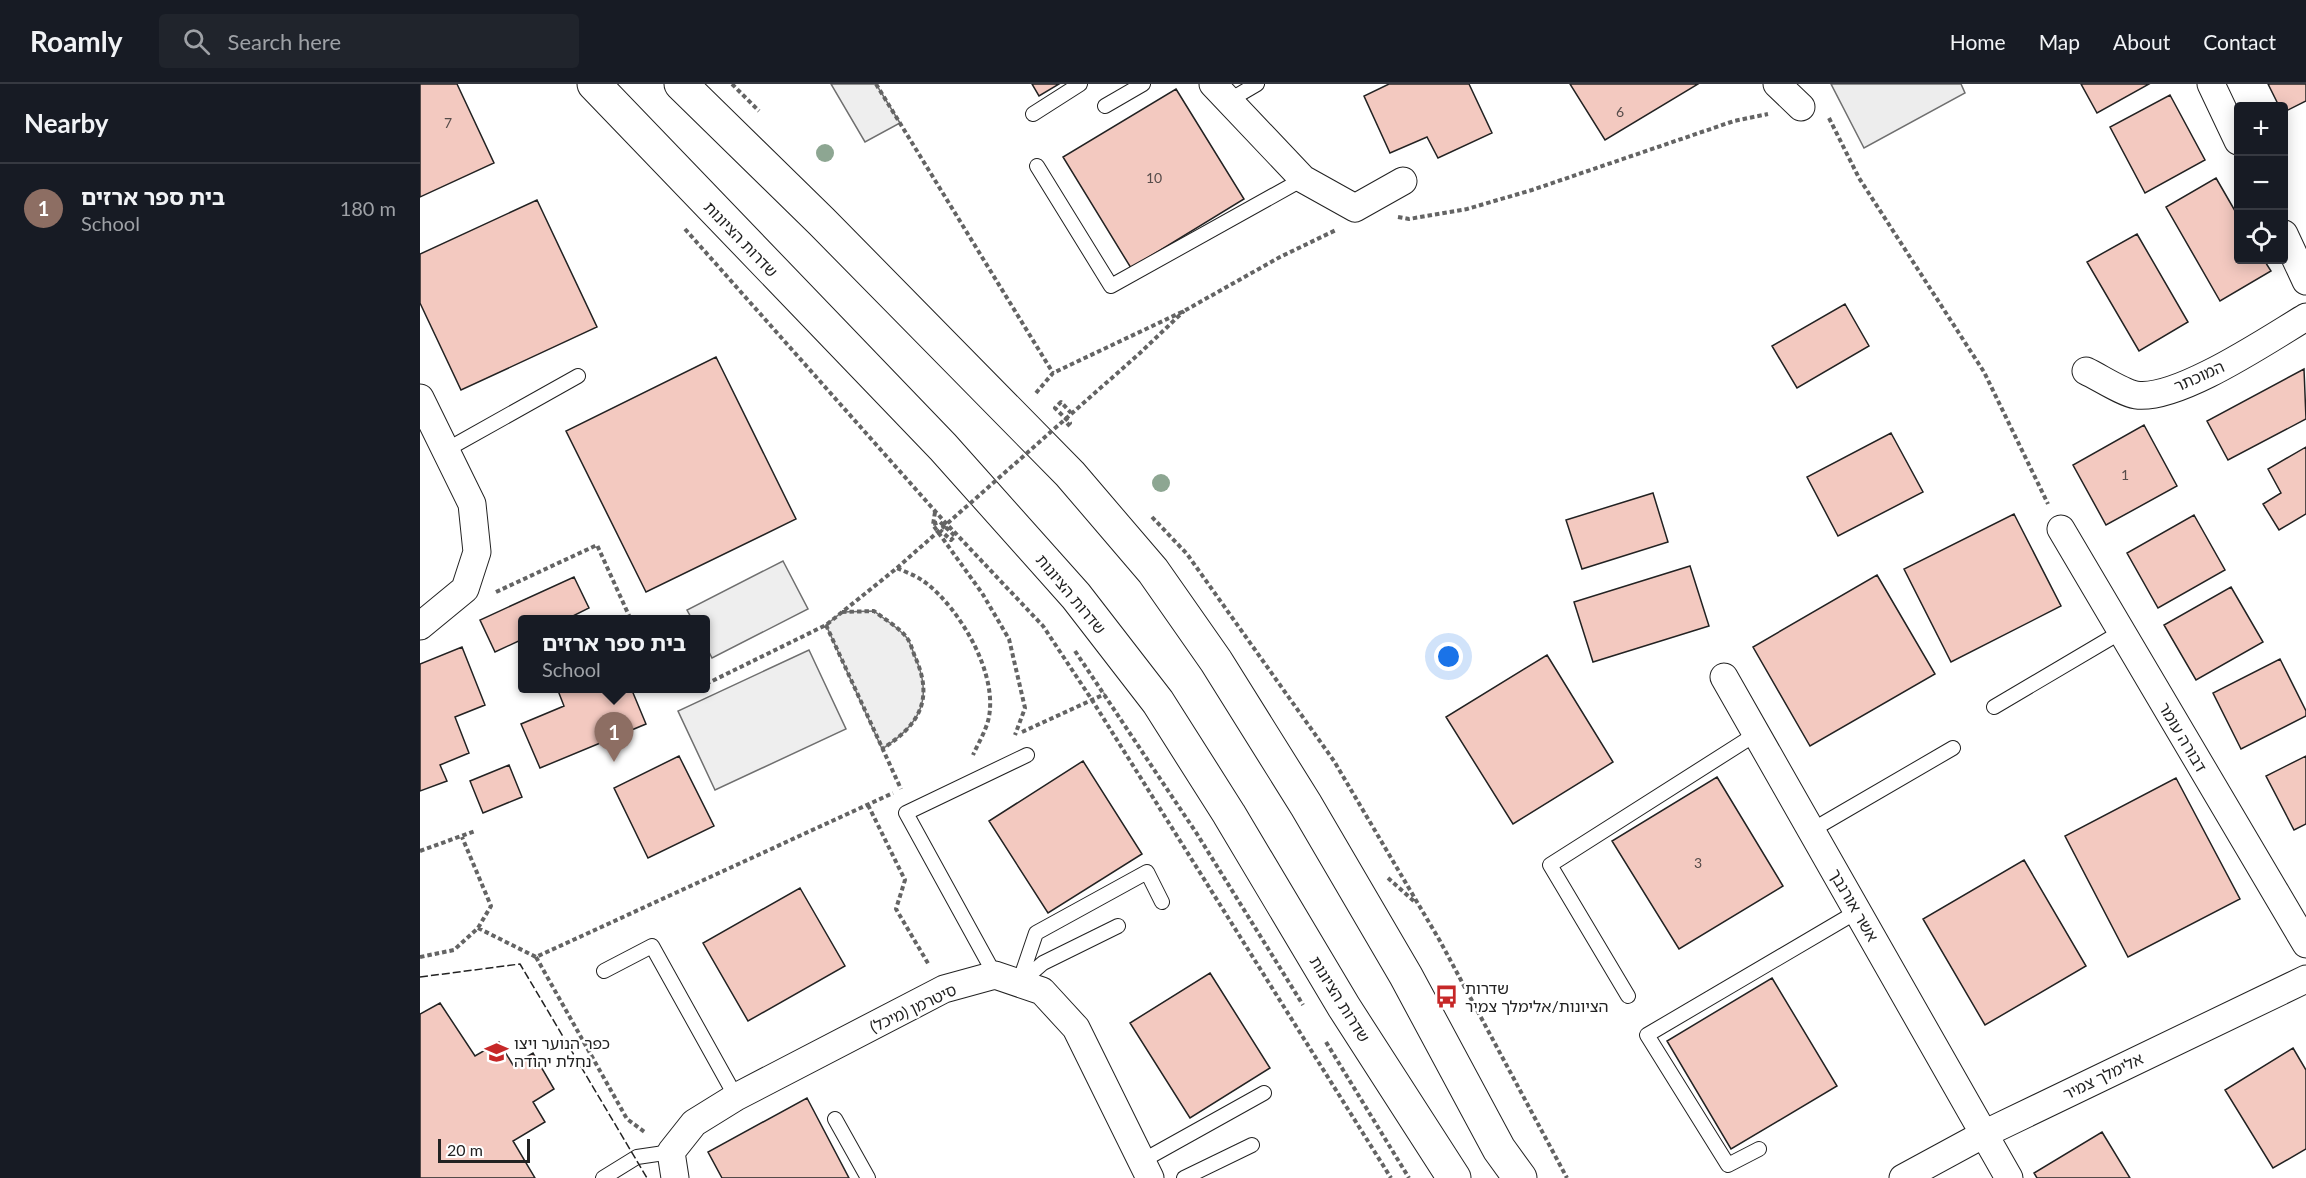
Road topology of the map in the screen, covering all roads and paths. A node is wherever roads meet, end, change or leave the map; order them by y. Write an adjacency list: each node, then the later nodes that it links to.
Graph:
1 (594, 84): 95 (street, שדרות הציונות)
2 (681, 84): 96 (street)
3 (876, 84): 25 (path)
4 (1080, 84): 12 (lane)
5 (1143, 84): 10 (lane)
6 (1257, 84): 9 (lane)
7 (1778, 84): 11 (street)
8 (2211, 84): 14 (street)
9 (1220, 92): 16 (street)
10 (1105, 106)
11 (1801, 107): 18 (path)
12 (1033, 114)
13 (1828, 116): 36 (path)
14 (2234, 133)
15 (1037, 166): 16 (lane)
16 (1303, 179): 18 (street)
17 (1403, 182): 18 (street)
18 (1355, 208): 22 (path)
19 (683, 226): 33 (path)
20 (2288, 244): 21 (street)
21 (2306, 280)
22 (1184, 311): 25 (path); 29 (path, bridge)
23 (2306, 317): 24 (street, המוכתר)
24 (2086, 371)
25 (1053, 373): 27 (path)
26 (578, 376): 31 (lane)
27 (1035, 393)
28 (420, 398): 31 (street)
29 (1071, 413): 30 (path); 37 (path, bridge)
30 (1070, 423)
31 (446, 450): 42 (street)
32 (951, 506): 34 (path)
33 (935, 511): 35 (path); 49 (path)
34 (966, 522)
35 (933, 525): 37 (path); 52 (path)
36 (2061, 529): 44 (street, דבורה עומר)
37 (940, 530): 38 (path, bridge)
38 (897, 568): 40 (path); 57 (path)
39 (491, 594): 41 (path)
40 (842, 612): 43 (path); 55 (path)
41 (629, 615)
42 (420, 626)
43 (826, 626): 47 (path); 55 (path)
44 (2121, 632): 50 (lane); 72 (street, דבורה עומר)
45 (1074, 650): 48 (path)
46 (1724, 677): 51 (street, אשר אורנבך)
47 (710, 682)
48 (1106, 694): 49 (path); 80 (path)
49 (1092, 700): 52 (path); 93 (path)
50 (1994, 707)
51 (1756, 734): 63 (street, אשר אורנבך); 79 (lane)
52 (1015, 736): 53 (path)
53 (1004, 740)
54 (1953, 748): 63 (lane)
55 (882, 749): 61 (path)
56 (984, 750): 57 (path)
57 (973, 755): 59 (path)
58 (1027, 755): 76 (lane)
59 (963, 760)
60 (911, 784): 61 (path)
61 (901, 789): 62 (path)
62 (868, 805): 74 (path); 78 (path)
63 (1812, 830): 69 (street, אשר אורנבך)
64 (475, 831): 65 (path)
65 (462, 837): 66 (path); 71 (path)
66 (420, 851)
67 (1162, 902): 76 (lane)
68 (1419, 906): 97 (path)
69 (1858, 911): 85 (street, אשר אורנבך); 87 (lane)
70 (1118, 926): 76 (lane)
71 (478, 928): 73 (path); 74 (path)
72 (2306, 944)
73 (420, 957)
74 (536, 957): 88 (path)
75 (604, 971): 83 (lane)
76 (1007, 979): 78 (street, סיטרמן (מיכל)); 89 (street)
77 (2306, 979): 85 (street, אלימלך צמיר)
78 (944, 989): 83 (street, סיטרמן (מיכל))
79 (1628, 996)
80 (1303, 1006)
81 (1322, 1036): 94 (path)
82 (1264, 1093): 89 (lane)
83 (736, 1097): 88 (street, סיטרמן (מיכל))
84 (835, 1119): 91 (lane)
85 (1986, 1132): 98 (street, אלימלך צמיר); 99 (street, אשר אורנבך)
86 (1252, 1145): 92 (lane)
87 (1759, 1149)
88 (673, 1165): 90 (lane)
89 (1146, 1170)
90 (603, 1178)
91 (868, 1178)
92 (1184, 1178)
93 (1391, 1178)
94 (1409, 1178)
95 (1454, 1178)
96 (1520, 1178)
97 (1567, 1178)
98 (1903, 1178)
99 (2009, 1178)

